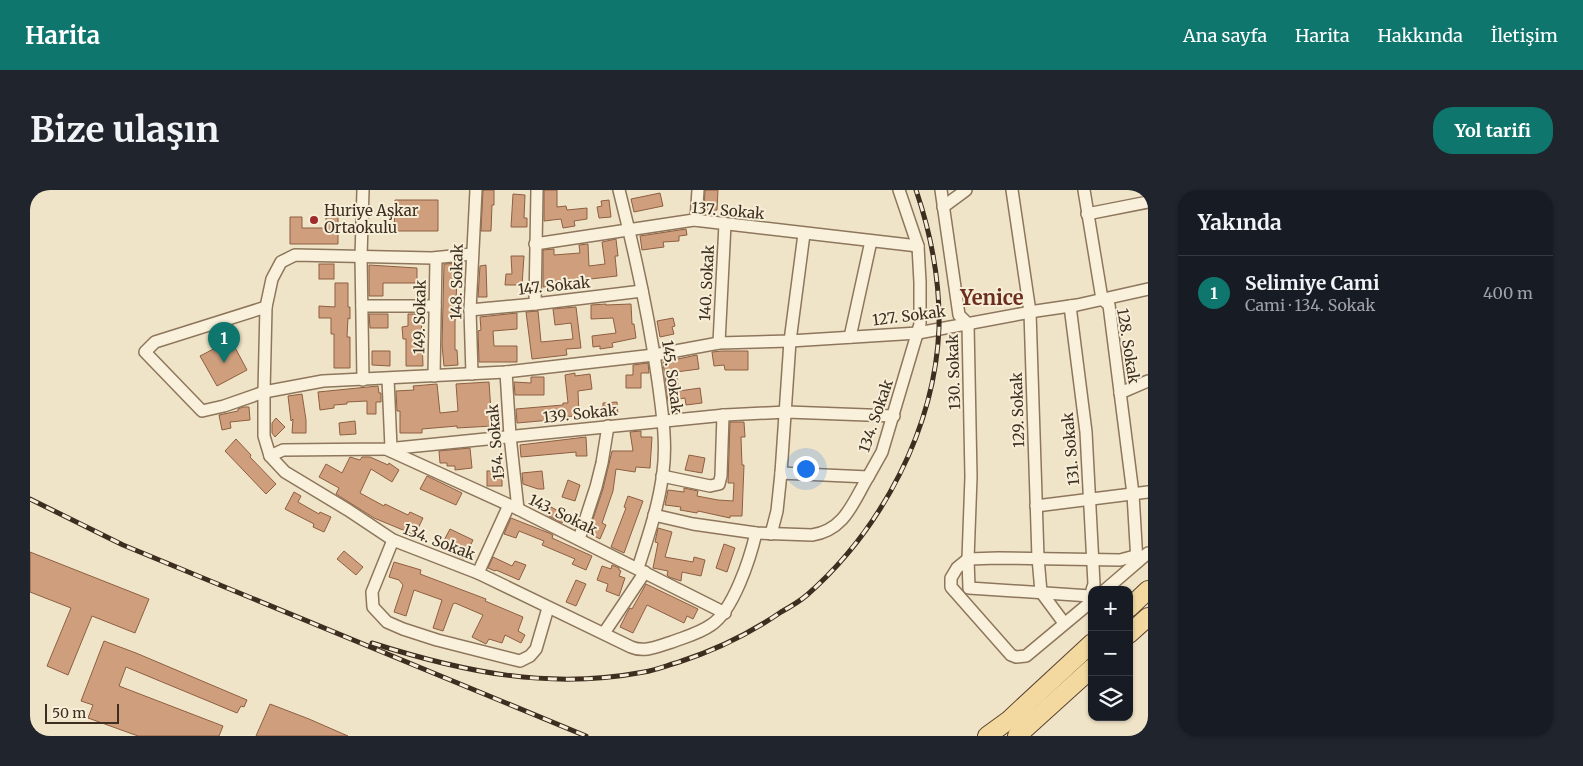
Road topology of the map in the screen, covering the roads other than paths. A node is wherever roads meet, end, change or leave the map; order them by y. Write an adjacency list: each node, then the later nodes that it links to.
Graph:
1 (362, 190): 22 (street)
2 (476, 190): 21 (street, 148. Sokak)
3 (537, 190): 19 (street)
4 (619, 190): 16 (street, 145. Sokak)
5 (698, 190): 14 (street)
6 (900, 190): 20 (street, 134. Sokak)
7 (941, 190): 12 (street, 130. Sokak)
8 (966, 190): 12 (street)
9 (1012, 190): 33 (street, 129. Sokak)
10 (1084, 190): 13 (street, 128. Sokak)
11 (1148, 202): 13 (street)
12 (943, 207): 34 (street, 130. Sokak)
13 (1088, 214): 26 (street, 128. Sokak)
14 (696, 220): 15 (street, 137. Sokak); 16 (street, 137. Sokak)
15 (725, 224): 17 (street, 137. Sokak); 38 (street, 140. Sokak)
16 (629, 230): 19 (street, 137. Sokak); 25 (street, 145. Sokak)
17 (804, 234): 18 (street, 137. Sokak); 37 (street)
18 (871, 241): 20 (street, 137. Sokak); 36 (street)
19 (535, 244): 27 (street)
20 (918, 246): 35 (street, 134. Sokak)
21 (472, 254): 23 (street); 32 (street, 148. Sokak)
22 (361, 257): 23 (street); 28 (street); 31 (street)
23 (436, 258): 29 (street, 149. Sokak)
24 (1148, 289): 26 (street, 127. Sokak)
25 (642, 291): 27 (street, 147. Sokak); 39 (street, 145. Sokak)
26 (1102, 299): 30 (street, 127. Sokak); 47 (street, 128. Sokak)
27 (535, 304): 32 (street, 147. Sokak)
28 (362, 306): 29 (street); 44 (street)
29 (435, 306): 42 (street, 149. Sokak)
30 (1070, 306): 33 (street, 127. Sokak); 61 (street, 131. Sokak)
31 (266, 307): 46 (street); 46 (street, 127. Sokak)
32 (470, 310): 41 (street, 148. Sokak)
33 (1030, 312): 34 (street, 127. Sokak); 62 (street, 129. Sokak)
34 (968, 324): 35 (street, 127. Sokak); 71 (street, 130. Sokak)
35 (918, 333): 36 (street, 127. Sokak); 50 (street, 134. Sokak)
36 (850, 337): 37 (street, 127. Sokak)
37 (790, 341): 38 (street, 127. Sokak); 48 (street)
38 (719, 343): 39 (street, 127. Sokak)
39 (654, 355): 40 (street, 127. Sokak); 51 (street, 145. Sokak)
40 (506, 372): 41 (street, 127. Sokak); 53 (street, 154. Sokak)
41 (472, 374): 42 (street, 127. Sokak)
42 (434, 376): 43 (street, 127. Sokak)
43 (388, 378): 44 (street, 127. Sokak); 54 (street)
44 (364, 380): 46 (street, 127. Sokak)
45 (1148, 382): 47 (street)
46 (264, 392): 55 (street)
47 (1120, 393): 60 (street, 128. Sokak)
48 (786, 412): 49 (street, 139. Sokak); 50 (street, 139. Sokak); 56 (street)
49 (723, 415): 51 (street, 139. Sokak); 57 (street)
50 (894, 416): 58 (street, 134. Sokak)
51 (664, 421): 52 (street, 139. Sokak); 57 (street, 145. Sokak)
52 (608, 426): 53 (street, 139. Sokak); 67 (street)
53 (510, 436): 54 (street, 139. Sokak); 63 (street, 154. Sokak)
54 (389, 449): 55 (street, 139. Sokak); 63 (street, 143. Sokak)
55 (270, 456): 68 (street, 134. Sokak)
56 (782, 473): 58 (street, 134. Sokak); 66 (street)
57 (662, 476): 64 (street, 145. Sokak)
58 (868, 476): 66 (street)
59 (1148, 492): 60 (street)
60 (1133, 494): 61 (street); 72 (street)
61 (1090, 500): 62 (street); 73 (street, 131. Sokak)
62 (1036, 506): 70 (street, 129. Sokak)
63 (513, 507): 67 (street, 143. Sokak); 75 (street)
64 (654, 515): 65 (street); 74 (street, 145. Sokak)
65 (756, 533): 66 (street); 86 (street, 134. Sokak)
66 (771, 534)
67 (579, 539): 74 (street, 143. Sokak)
68 (392, 540): 75 (street, 134. Sokak); 85 (street)
69 (1148, 553): 72 (street)
70 (1038, 558): 71 (street); 73 (street); 81 (street, 129. Sokak)
71 (968, 559): 78 (street); 79 (street, 130. Sokak)
72 (1136, 559): 73 (street); 77 (street)
73 (1092, 560): 76 (street, 131. Sokak)
74 (642, 570): 86 (street, 143. Sokak); 90 (street, 145. Sokak)
75 (478, 573): 85 (street, 134. Sokak)
76 (1093, 586)
77 (1109, 586)
78 (951, 587): 79 (street); 88 (street)
79 (969, 588): 81 (street)
80 (1148, 590): 84 (main road)
81 (1040, 592): 82 (street); 88 (street)
82 (1088, 595)
83 (1088, 598): 88 (street)
84 (1133, 604)
85 (548, 608): 90 (street, 134. Sokak)
86 (725, 613): 90 (street, 134. Sokak)
87 (1148, 617): 89 (main road)
88 (1064, 623)
89 (1132, 631)
90 (604, 633)
91 (1088, 647): 93 (main road)
92 (1088, 672): 94 (main road)
93 (987, 736)
94 (1017, 736)

